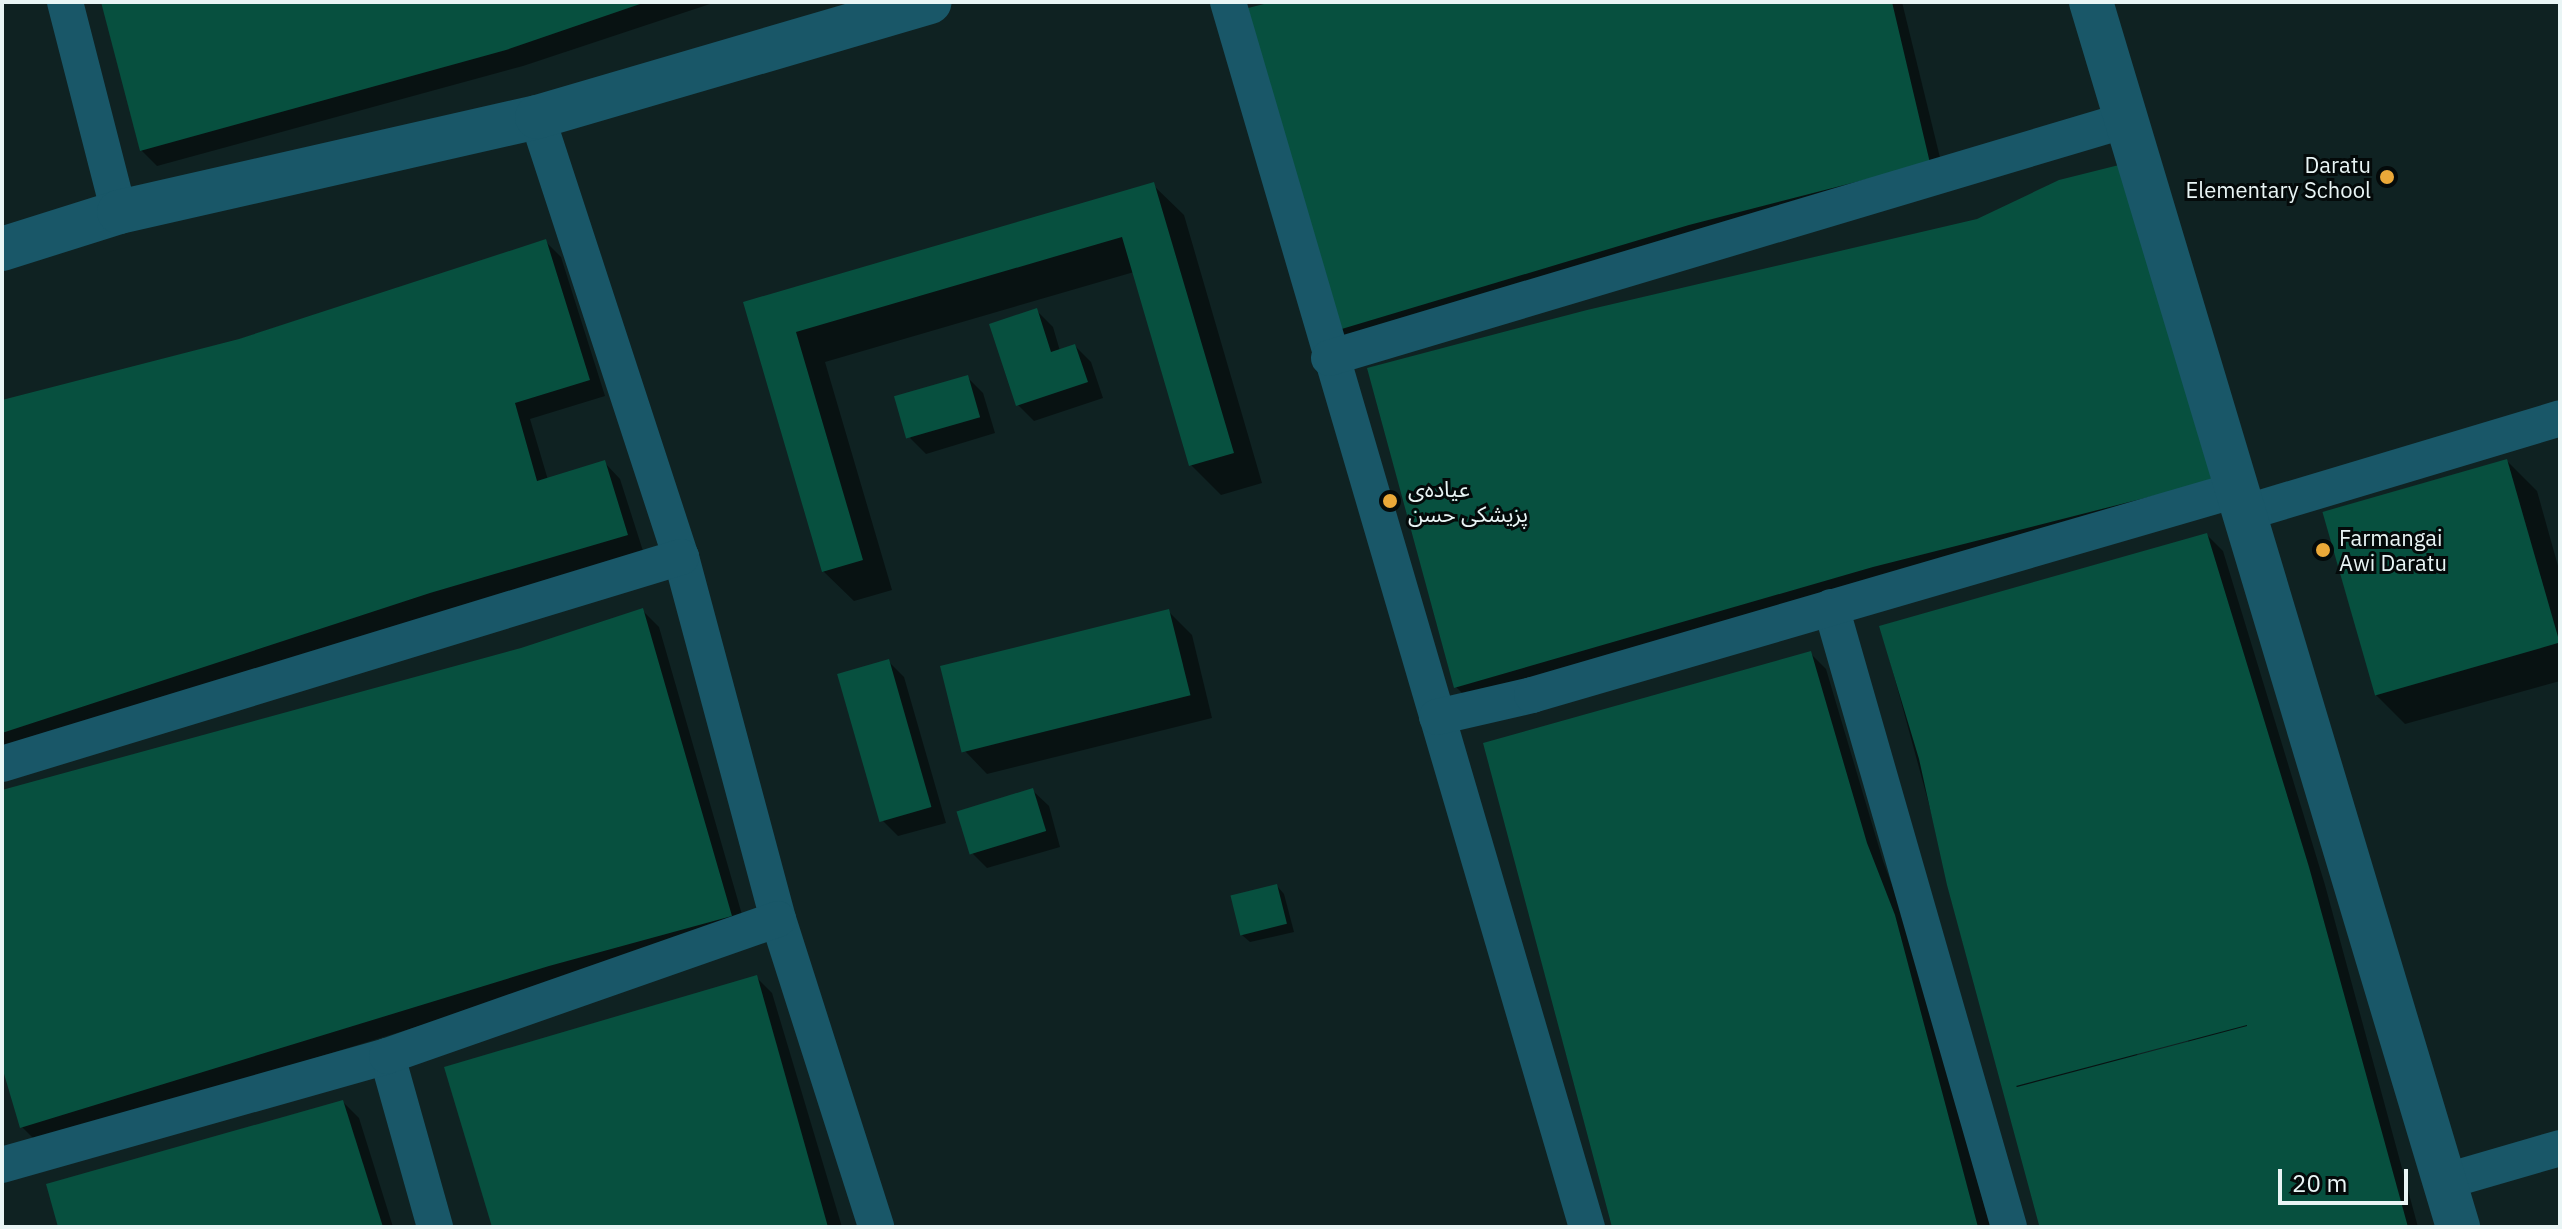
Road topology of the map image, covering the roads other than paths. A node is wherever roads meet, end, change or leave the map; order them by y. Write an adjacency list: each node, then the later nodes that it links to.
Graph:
1 (65, 2): 7 (street)
2 (929, 2): 5 (street)
3 (1228, 2): 9 (street)
4 (2091, 2): 6 (street)
5 (537, 117): 7 (street); 12 (street)
6 (2126, 120): 9 (street); 11 (street)
7 (119, 212): 8 (street)
8 (2, 249)
9 (1329, 358): 14 (street)
10 (2560, 418): 11 (street)
11 (2238, 502): 13 (street); 20 (street)
12 (681, 557): 15 (street); 16 (street)
13 (1831, 607): 14 (street); 24 (street)
14 (1437, 717): 23 (street)
15 (2, 764)
16 (778, 919): 17 (street); 22 (street)
17 (387, 1056): 19 (street); 21 (street)
18 (2560, 1148): 20 (street)
19 (2, 1165)
20 (2443, 1182): 25 (street)
21 (435, 1227)
22 (876, 1227)
23 (1587, 1227)
24 (2009, 1227)
25 (2458, 1227)

